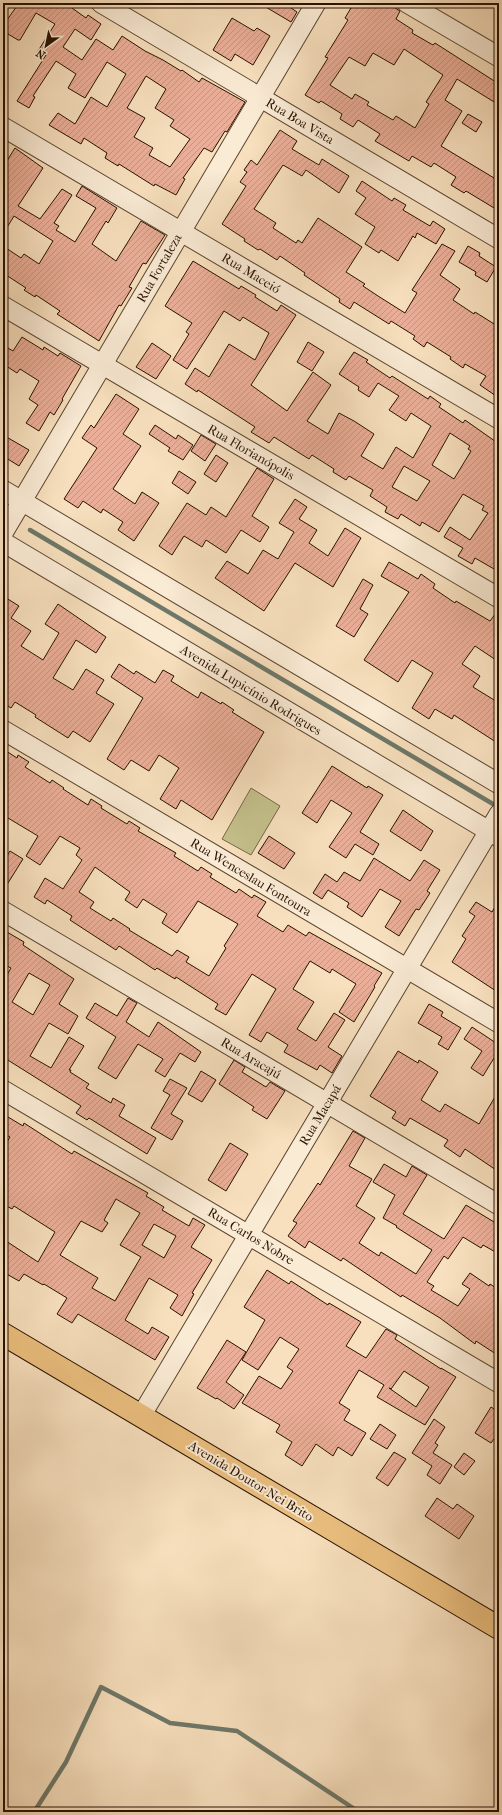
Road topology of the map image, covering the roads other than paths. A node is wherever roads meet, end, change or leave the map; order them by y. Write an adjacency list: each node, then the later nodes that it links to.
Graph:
1 (101, 3): 5 (street, Rua Boa Vista)
2 (316, 3): 5 (street, Rua Fortaleza)
3 (407, 3): 4 (street)
4 (499, 57)
5 (260, 97): 7 (street, Rua Fortaleza); 8 (street, Rua Boa Vista)
6 (3, 127): 7 (street, Rua Maceió)
7 (181, 232): 10 (street, Rua Fortaleza); 11 (street, Rua Maceió)
8 (499, 239)
9 (3, 306): 10 (street, Rua Florianópolis)
10 (102, 364): 13 (street, Rua Fortaleza); 16 (street, Rua Florianópolis)
11 (499, 420)
12 (3, 490): 13 (street)
13 (22, 501): 14 (street, Rua Fortaleza); 18 (street)
14 (3, 533)
15 (3, 542): 20 (street, Avenida Lupicínio Rodrigues)
16 (499, 598)
17 (3, 730): 22 (street, Rua Wenceslau Fontoura)
18 (499, 784)
19 (499, 814): 20 (street, Rua Macapá)
20 (494, 834): 22 (street, Rua Macapá)
21 (3, 911): 25 (street, Rua Aracajú)
22 (407, 969): 23 (street, Rua Wenceslau Fontoura); 25 (street, Rua Macapá)
23 (499, 1023)
24 (3, 1090): 27 (street, Rua Carlos Nobre)
25 (327, 1103): 26 (street, Rua Aracajú); 27 (street, Rua Macapá)
26 (499, 1205)
27 (249, 1235): 29 (street, Rua Carlos Nobre); 30 (street, Rua Macapá)
28 (3, 1334): 30 (main road, Avenida Doutor Nei Brito)
29 (499, 1383)
30 (142, 1416): 31 (main road, Avenida Doutor Nei Brito)
31 (499, 1628)

